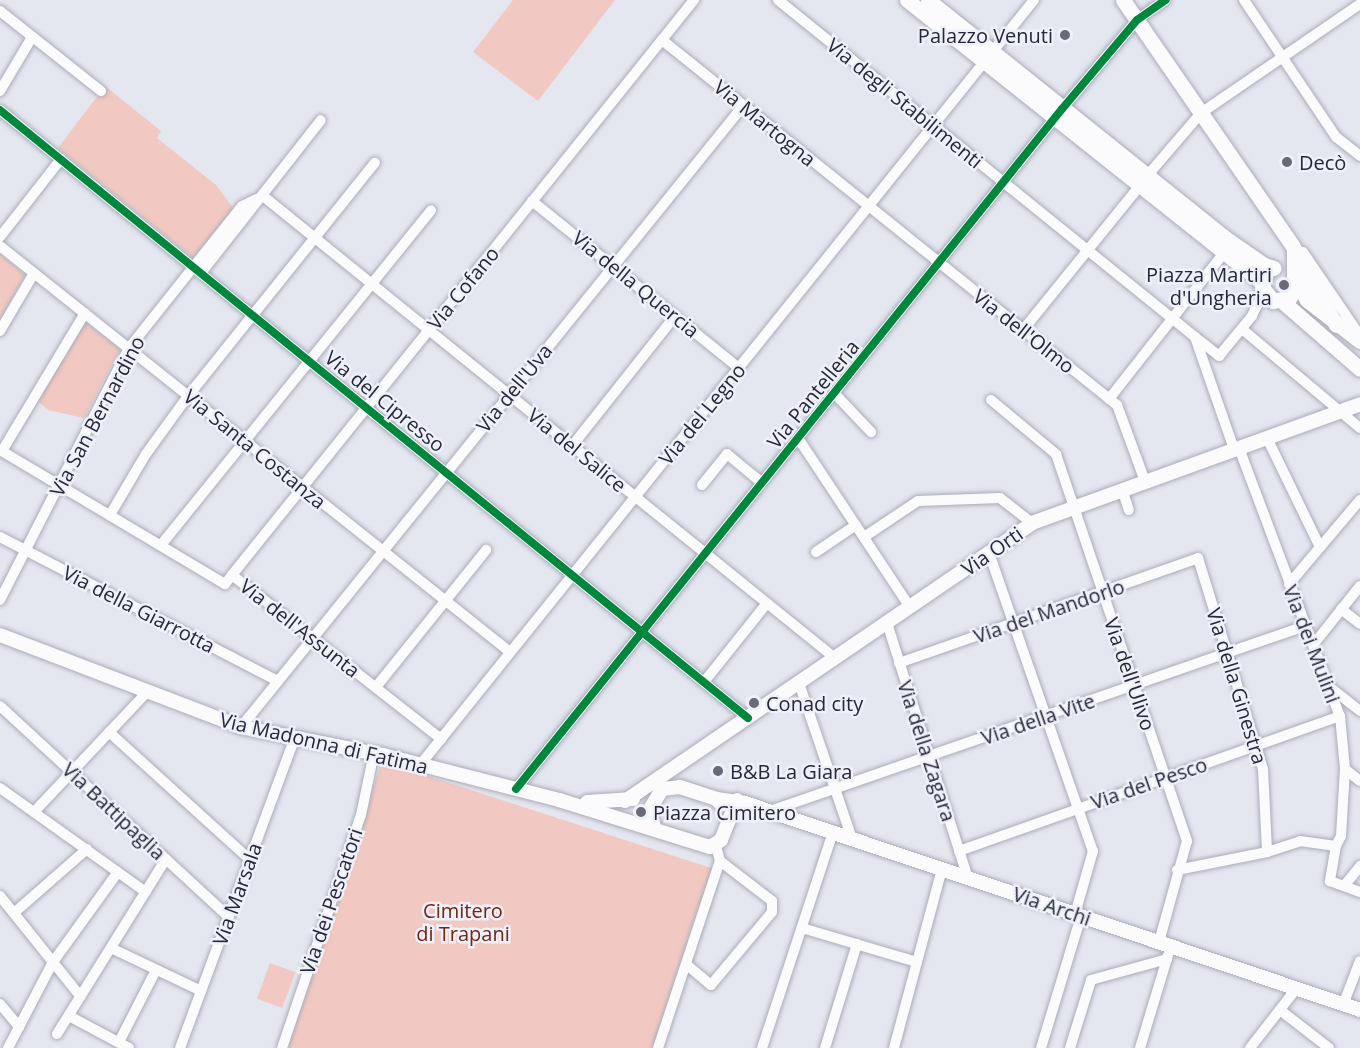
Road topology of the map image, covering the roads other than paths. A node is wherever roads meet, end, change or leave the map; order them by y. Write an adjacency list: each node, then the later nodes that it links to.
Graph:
1 (694, 0): 13 (street, Via Cofano)
2 (778, 0): 23 (street, Via degli Stabilimenti)
3 (907, 0): 14 (main road)
4 (928, 0): 14 (main road)
5 (1123, 0): 11 (main road)
6 (1166, 0): 11 (street, Via Pantelleria)
7 (1244, 0): 15 (street)
8 (1028, 2): 14 (street, Via del Legno)
9 (1360, 4): 15 (street)
10 (0, 11): 12 (street)
11 (1137, 20): 20 (main road); 21 (street, Via Pantelleria)
12 (32, 37): 16 (street); 17 (street)
13 (662, 40): 18 (street, Via Martogna); 30 (street, Via Cofano)
14 (989, 57): 21 (main road); 23 (street, Via del Legno)
15 (1283, 57): 20 (street); 24 (street)
16 (0, 91)
17 (101, 91)
18 (743, 105): 31 (street, Via Martogna); 40 (street, Via dell'Uva)
19 (0, 110): 25 (street, Via del Cipresso)
20 (1201, 113): 27 (street); 35 (main road)
21 (1058, 114): 27 (main road); 28 (street, Via Pantelleria)
22 (321, 120): 29 (street, Via San Bernardino)
23 (934, 125): 28 (street, Via degli Stabilimenti); 31 (street, Via del Legno)
24 (1360, 156)
25 (61, 159): 33 (street); 42 (street, Via del Cipresso)
26 (375, 163): 34 (street)
27 (1143, 181): 37 (street); 38 (main road)
28 (1004, 182): 37 (street, Via degli Stabilimenti); 39 (street, Via Pantelleria)
29 (263, 196): 34 (street, Via del Salice); 42 (street, Via San Bernardino)
30 (532, 201): 40 (street, Via della Quercia); 54 (street, Via Cofano)
31 (868, 207): 39 (street, Via dell'Olmo); 62 (street, Via del Legno)
32 (431, 210): 45 (street)
33 (0, 237)
34 (315, 238): 45 (street, Via del Salice); 49 (street)
35 (1290, 243): 41 (main road); 44 (main road); 52 (main road); 58 (street)
36 (0, 246): 43 (street, Via Santa Costanza)
37 (1088, 250): 51 (street, Via degli Stabilimenti); 55 (street)
38 (1219, 252): 41 (main road); 46 (main road); 51 (street)
39 (938, 263): 55 (street, Via dell'Olmo); 64 (street, Via Pantelleria)
40 (613, 266): 50 (street, Via della Quercia); 65 (street, Via dell'Uva)
41 (1276, 267): 44 (main road); 46 (main road)
42 (197, 270): 49 (street, Via del Cipresso); 60 (street, Via San Bernardino)
43 (34, 273): 48 (street, Via Santa Costanza); 56 (street)
44 (1295, 279): 47 (main road); 52 (main road)
45 (372, 284): 54 (street, Via del Salice); 61 (street)
46 (1261, 292): 47 (main road); 53 (street)
47 (1282, 301): 63 (main road)
48 (85, 313): 60 (street, Via Santa Costanza); 79 (street)
49 (253, 315): 61 (street, Via del Cipresso); 66 (street)
50 (675, 316): 62 (street, Via della Quercia); 77 (street)
51 (1173, 318): 57 (street, Via degli Stabilimenti); 67 (street)
52 (1335, 325): 59 (main road)
53 (1242, 329): 57 (street, Via degli Stabilimenti); 71 (street)
54 (429, 330): 65 (street, Via del Salice); 70 (street, Via Cofano)
55 (1023, 330): 67 (street, Via dell'Olmo)
56 (0, 331)
57 (1195, 336): 78 (street, Via dei Mulini)
58 (1360, 336)
59 (1360, 341)
60 (129, 348): 66 (street, Via Santa Costanza); 83 (street, Via San Bernardino)
61 (309, 361): 70 (street, Via del Cipresso); 76 (street)
62 (739, 368): 87 (street, Via del Legno)
63 (1360, 369)
64 (834, 393): 73 (street); 74 (street, Via Pantelleria)
65 (509, 395): 77 (street, Via del Salice); 80 (street, Via dell'Uva)
66 (188, 396): 76 (street, Via Santa Costanza); 91 (street)
67 (1109, 399): 81 (street, Via dell'Olmo)
68 (991, 400): 89 (street, Via dell'Ulivo)
69 (1360, 404): 71 (street, Via Orti)
70 (367, 408): 80 (street, Via del Cipresso); 85 (street, Via Cofano)
71 (1340, 412): 72 (street); 75 (street, Via Orti)
72 (1360, 428)
73 (871, 432)
74 (798, 438): 82 (street, Via Pantelleria); 93 (street)
75 (1267, 438): 78 (street, Via Orti); 97 (street)
76 (245, 441): 85 (street, Via Santa Costanza); 96 (street)
77 (572, 446): 87 (street, Via del Salice)
78 (1236, 449): 81 (street, Via Orti); 107 (street, Via dei Mulini)
79 (1, 451): 83 (street, Via dell'Assunta)
80 (446, 472): 100 (street, Via dell'Uva); 106 (street, Via del Cipresso)
81 (1145, 481): 86 (street, Via Orti)
82 (762, 483): 84 (street); 102 (street, Via Pantelleria)
83 (60, 485): 91 (street, Via dell'Assunta); 98 (street, Via San Bernardino)
84 (702, 485)
85 (303, 487): 100 (street, Via Santa Costanza); 105 (street, Via Cofano)
86 (1122, 489): 89 (street, Via Orti); 90 (street)
87 (635, 497): 102 (street, Via del Salice); 106 (street, Via del Legno)
88 (1360, 500): 97 (street)
89 (1073, 507): 92 (street, Via Orti); 109 (street, Via dell'Ulivo)
90 (1129, 510)
91 (110, 515): 96 (street, Via dell'Assunta)
92 (1032, 523): 95 (street); 103 (street, Via Orti)
93 (856, 525): 95 (street); 101 (street)
94 (0, 537): 98 (street, Via della Giarrotta)
95 (864, 537): 113 (street)
96 (161, 545): 105 (street, Via dell'Assunta)
97 (1320, 547): 107 (street)
98 (26, 550): 110 (street, Via San Bernardino); 127 (street, Via della Giarrotta)
99 (486, 550): 111 (street)
100 (383, 551): 111 (street, Via Santa Costanza); 121 (street, Via dell'Uva)
101 (816, 552)
102 (705, 553): 112 (street, Via del Salice); 119 (street, Via Pantelleria)
103 (989, 553): 113 (street, Via Orti); 116 (street)
104 (1198, 558): 109 (street, Via del Mandorlo); 124 (street, Via della Ginestra)
105 (232, 575): 121 (street, Via dell'Assunta)
106 (572, 575): 119 (street, Via del Cipresso); 123 (street, Via del Legno)
107 (1289, 584): 118 (street, Via dei Mulini)
108 (1360, 586): 114 (street)
109 (1102, 592): 116 (street, Via del Mandorlo); 130 (street, Via dell'Ulivo)
110 (0, 600)
111 (445, 601): 123 (street, Via Santa Costanza); 131 (street)
112 (767, 603): 125 (street, Via del Salice); 128 (street)
113 (910, 607): 115 (street, Via Orti)
114 (1341, 609): 117 (street); 122 (street)
115 (887, 623): 125 (street, Via Orti); 126 (street, Via della Zagara)
116 (1014, 623): 126 (street, Via del Mandorlo); 137 (street)
117 (1360, 624)
118 (1305, 626): 122 (street, Via dei Mulini); 124 (street, Via della Vite)
119 (642, 632): 128 (street, Via del Cipresso); 153 (street, Via Pantelleria)
120 (0, 635): 133 (street, Via Madonna di Fatima)
121 (313, 637): 127 (street, Via dell'Uva); 131 (street, Via dell'Assunta)
122 (1313, 645): 132 (street, Via dei Mulini)
123 (510, 652): 142 (street, Via del Legno)
124 (1229, 653): 130 (street, Via della Vite); 143 (street, Via della Ginestra)
125 (835, 658): 129 (street, Via Orti)
126 (899, 663): 145 (street, Via della Zagara)
127 (278, 681): 139 (street, Via dell'Uva)
128 (704, 682): 138 (street, Via del Cipresso)
129 (799, 683): 138 (street, Via Orti); 154 (street)
130 (1134, 686): 137 (street, Via della Vite); 150 (street, Via dell'Ulivo)
131 (376, 687): 142 (street, Via dell'Assunta)
132 (1331, 689): 135 (street); 136 (street, Via dei Mulini)
133 (146, 693): 139 (street, Via Madonna di Fatima); 140 (street)
134 (0, 706): 149 (street, Via Battipaglia)
135 (1356, 708): 136 (street, Via del Pesco)
136 (1339, 713): 143 (street, Via del Pesco); 148 (street, Via dei Mulini)
137 (1046, 715): 145 (street, Via della Vite); 160 (street)
138 (748, 718): 146 (street, Via Orti)
139 (241, 727): 141 (street, Via Madonna di Fatima)
140 (109, 732): 149 (street); 173 (street)
141 (294, 739): 144 (street, Via Madonna di Fatima); 173 (street, Via Marsala)
142 (441, 739): 147 (street, Via del Legno)
143 (1256, 746): 150 (street, Via del Pesco); 171 (street, Via della Ginestra)
144 (374, 753): 147 (street, Via Madonna di Fatima); 210 (street, Via dei Pescatori)
145 (929, 756): 154 (street, Via della Vite); 170 (street, Via della Zagara)
146 (682, 764): 155 (street); 158 (street)
147 (420, 765): 153 (street, Via Madonna di Fatima)
148 (1345, 769): 151 (street); 168 (street, Via dei Mulini)
149 (72, 772): 162 (street); 172 (street, Via Battipaglia)
150 (1166, 778): 160 (street, Via del Pesco); 177 (street, Via dell'Ulivo)
151 (1360, 781)
152 (0, 788): 162 (street)
153 (516, 789): 157 (street, Via Madonna di Fatima)
154 (835, 789): 161 (street, Via della Vite); 166 (street)
155 (660, 790): 156 (street, Via Archi); 158 (street, Via Archi); 164 (street)
156 (716, 799): 159 (street, Via Archi); 163 (street)
157 (559, 800): 158 (street, Via Archi); 164 (street)
158 (625, 801)
159 (741, 801): 161 (street, Via Archi); 163 (street)
160 (1078, 808): 170 (street, Via del Pesco); 185 (street)
161 (770, 811): 165 (street, Via Archi)
162 (34, 812): 169 (street)
163 (730, 820): 167 (street)
164 (654, 828): 167 (street)
165 (833, 832): 166 (street, Via Archi); 187 (street)
166 (852, 839): 176 (street, Via Archi)
167 (716, 846): 174 (street)
168 (1336, 846): 171 (street); 180 (street, Via dei Mulini)
169 (87, 849): 178 (street); 184 (street)
170 (959, 850): 179 (street, Via della Zagara)
171 (1267, 852): 177 (street)
172 (166, 859): 181 (street); 186 (street, Via Battipaglia)
173 (250, 860): 186 (street, Via Marsala)
174 (720, 865): 194 (street); 194 (street)
175 (1360, 866): 180 (street)
176 (942, 869): 179 (street, Via Archi); 193 (street)
177 (1177, 870): 190 (street)
178 (118, 872): 181 (street); 192 (street)
179 (968, 878): 185 (street, Via Archi)
180 (1344, 886): 182 (street)
181 (146, 892): 189 (street)
182 (1360, 892)
183 (0, 896): 184 (street)
184 (14, 913): 192 (street)
185 (1078, 915): 190 (street, Via Archi); 215 (street)
186 (228, 917): 197 (street, Via Marsala)
187 (802, 928): 188 (street); 212 (street)
188 (857, 944): 193 (street); 213 (street)
189 (111, 948): 195 (street); 198 (street)
190 (1166, 949): 196 (street, Via Archi); 216 (street); 217 (street)
191 (1360, 961): 200 (street)
192 (53, 962): 198 (street); 204 (street)
193 (917, 962): 214 (street)
194 (687, 965): 211 (street)
195 (156, 970): 197 (street); 206 (street)
196 (1296, 989): 200 (street, Via Archi); 201 (street)
197 (201, 992): 209 (street, Via Marsala)
198 (81, 997): 203 (street)
199 (0, 1004): 204 (street)
200 (1343, 1005): 202 (street, Via Archi)
201 (1280, 1010): 218 (street); 219 (street)
202 (1360, 1010)
203 (69, 1016): 205 (street); 206 (street)
204 (19, 1027): 207 (street)
205 (57, 1034)
206 (119, 1042): 208 (street)
207 (8, 1048)
208 (129, 1048)
209 (180, 1048)
210 (282, 1048)
211 (658, 1048)
212 (762, 1048)
213 (825, 1048)
214 (894, 1048)
215 (1043, 1048)
216 (1070, 1048)
217 (1140, 1048)
218 (1250, 1048)
219 (1329, 1048)

